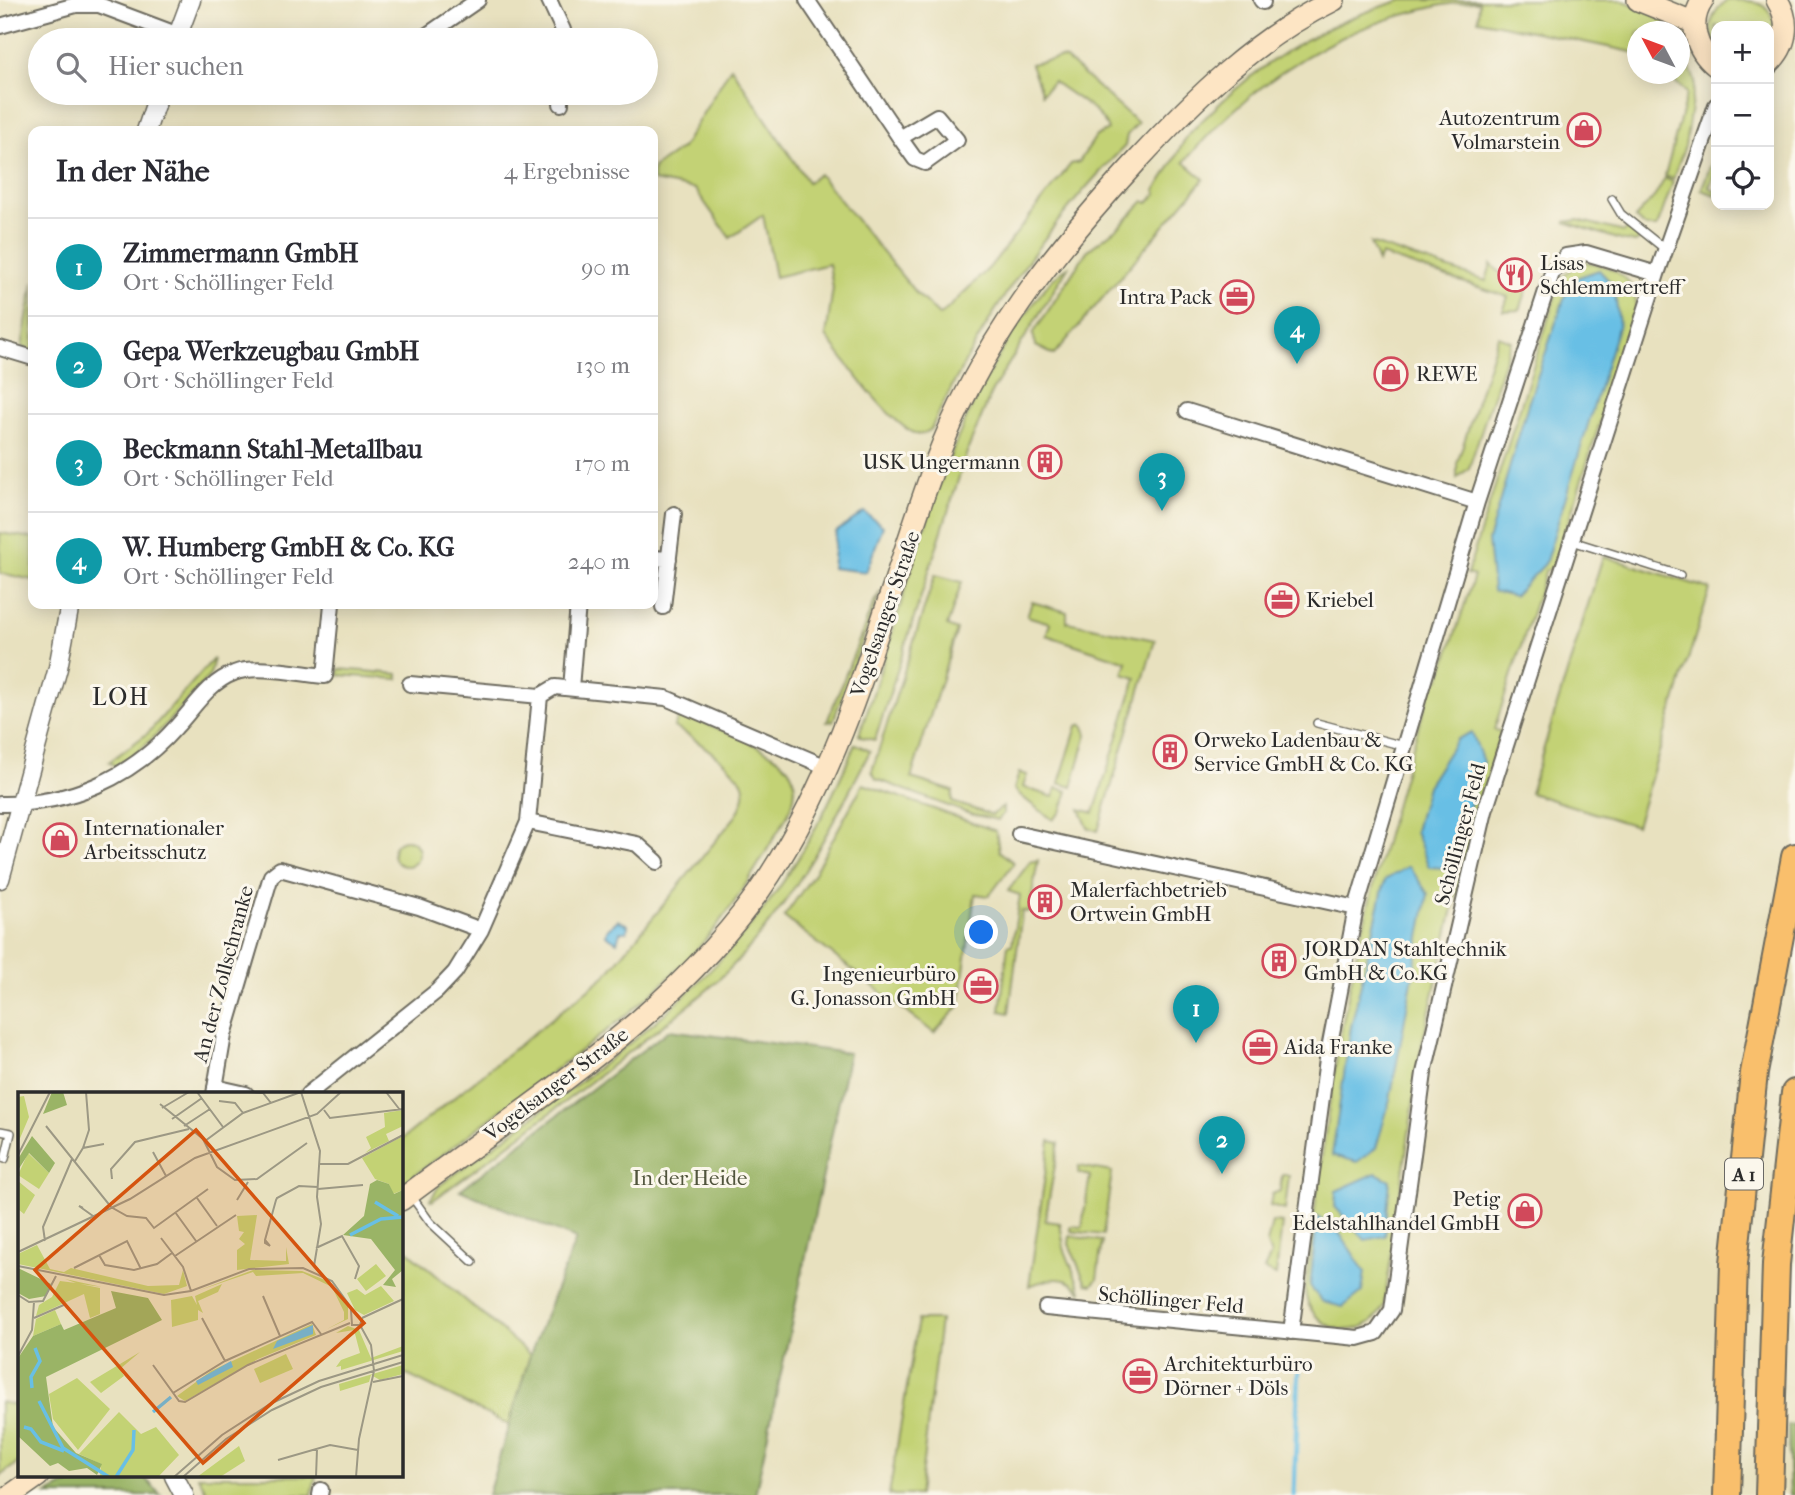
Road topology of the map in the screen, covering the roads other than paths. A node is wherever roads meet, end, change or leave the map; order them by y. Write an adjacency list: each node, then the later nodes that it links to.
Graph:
1 (191, 0): 12 (street)
2 (478, 0): 13 (street)
3 (549, 0): 14 (street)
4 (807, 0): 21 (street)
5 (1334, 0): 43 (main road, Vogelsanger Straße)
6 (1638, 0): 9 (main road)
7 (1777, 0): 15 (main road)
8 (99, 2): 10 (street); 11 (street)
9 (1697, 7): 17 (main road)
10 (0, 26)
11 (158, 28)
12 (185, 28)
13 (437, 28)
14 (562, 28)
15 (1791, 30): 16 (main road)
16 (1774, 57)
17 (1711, 60)
18 (155, 105): 20 (street)
19 (1711, 120): 23 (street, Schöllinger Feld)
20 (148, 126)
21 (900, 138)
22 (1612, 200): 23 (lane)
23 (1667, 251): 24 (street, Schöllinger Feld)
24 (1657, 274): 28 (street); 30 (street, Schöllinger Feld)
25 (0, 348): 26 (street)
26 (28, 356)
27 (1187, 411): 28 (street)
28 (1477, 502): 42 (street)
29 (674, 514): 32 (street)
30 (1572, 541): 33 (lane); 61 (street, Schöllinger Feld)
31 (658, 558): 32 (street)
32 (669, 559): 34 (street)
33 (1680, 575)
34 (663, 607)
35 (70, 609): 45 (street)
36 (331, 609): 45 (street)
37 (578, 609): 39 (street)
38 (410, 684): 40 (street)
39 (570, 688): 40 (street); 43 (street)
40 (540, 696): 46 (street)
41 (1317, 723): 42 (lane)
42 (1405, 746): 51 (street)
43 (830, 768): 58 (main road, Vogelsanger Straße)
44 (0, 804): 45 (street)
45 (20, 804): 50 (street)
46 (528, 822): 49 (street); 52 (street)
47 (1019, 834): 51 (street)
48 (1795, 858): 66 (highway, A 1)
49 (657, 862)
50 (0, 879)
51 (1356, 908): 61 (street)
52 (481, 930): 53 (street, An der Zollschranke); 54 (street)
53 (215, 1091)
54 (311, 1092)
55 (1795, 1093): 67 (highway, A 1)
56 (0, 1131): 57 (lane)
57 (5, 1159)
58 (405, 1197): 59 (lane)
59 (473, 1262)
60 (1046, 1308): 61 (street, Schöllinger Feld)
61 (1291, 1332)
62 (38, 1478): 64 (main road)
63 (175, 1478): 65 (street)
64 (11, 1495)
65 (184, 1495)
66 (1727, 1495)
67 (1769, 1495)

